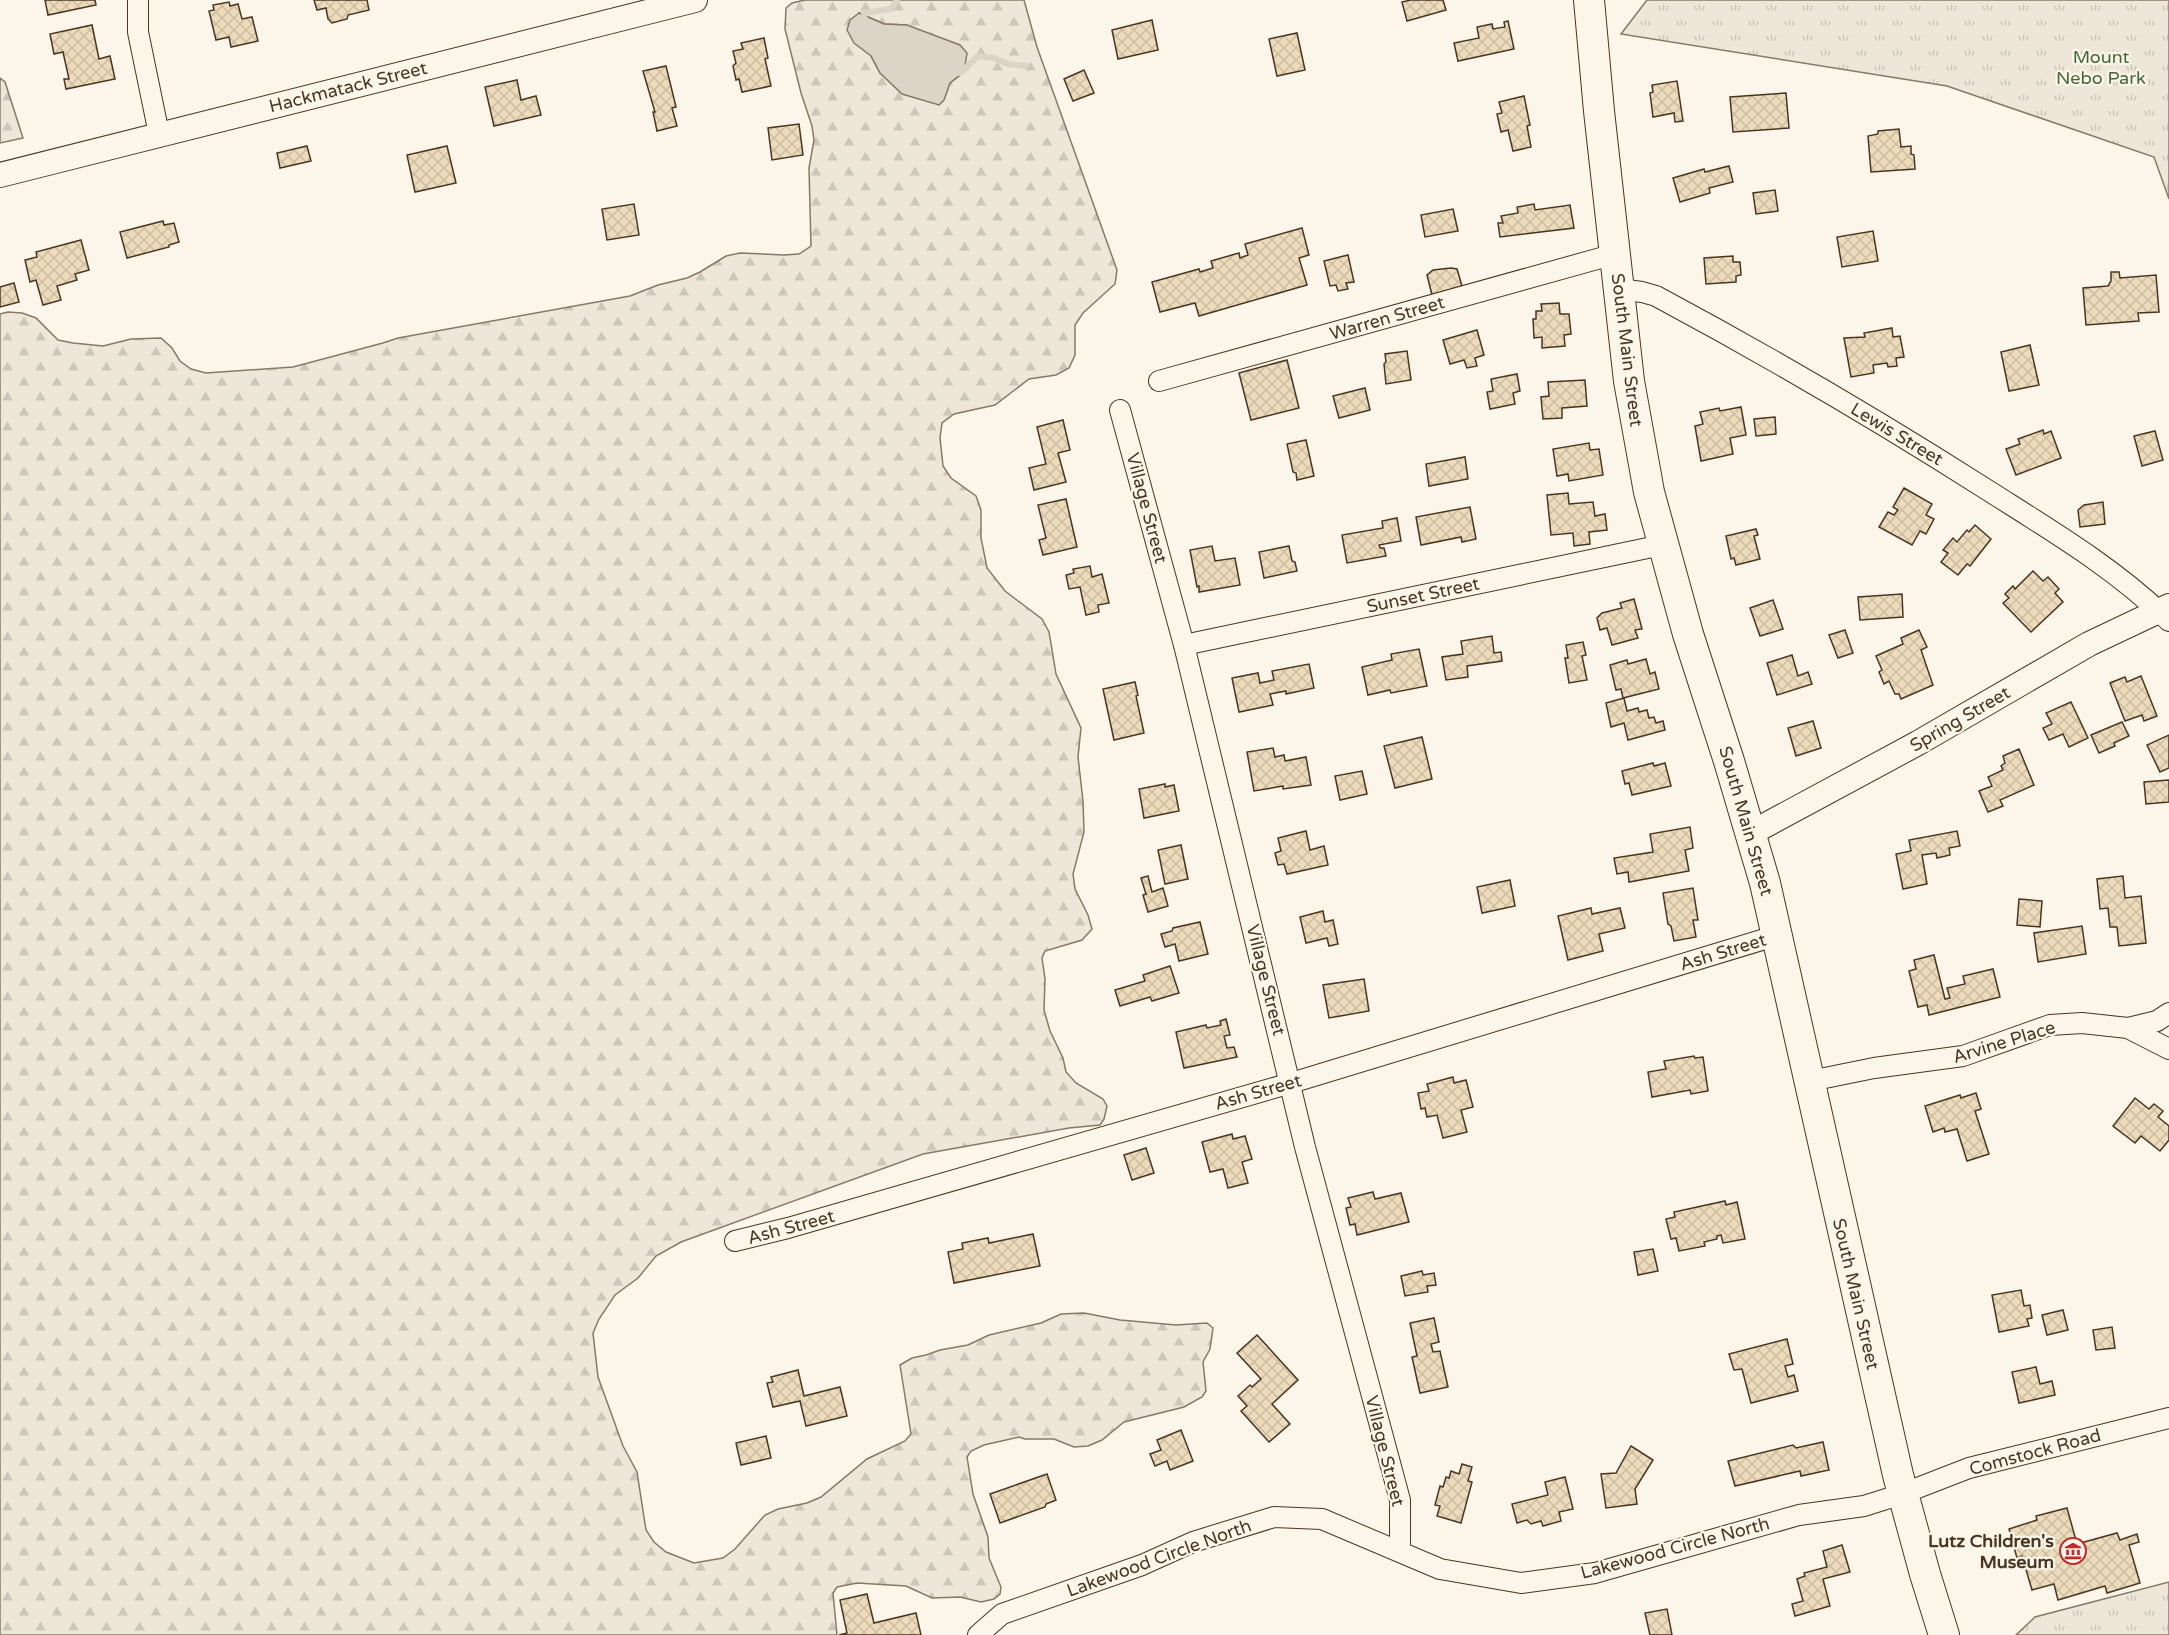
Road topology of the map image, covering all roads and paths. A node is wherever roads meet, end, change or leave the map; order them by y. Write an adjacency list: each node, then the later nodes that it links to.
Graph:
1 (138, 0): 4 (street)
2 (695, 0): 4 (street, Hackmatack Street)
3 (1589, 0): 6 (main road, South Main Street)
4 (159, 134): 5 (street, Hackmatack Street)
5 (0, 174)
6 (1615, 254): 7 (main road, South Main Street); 8 (street, Warren Street)
7 (1619, 289): 10 (main road, South Main Street); 11 (street, Lewis Street)
8 (1160, 381)
9 (1120, 410): 12 (street, Village Street)
10 (1662, 545): 12 (street, Sunset Street); 13 (main road, South Main Street)
11 (2165, 613): 13 (street, Spring Street)
12 (1184, 645): 19 (street, Village Street)
13 (1751, 833): 14 (main road, South Main Street)
14 (1778, 935): 18 (main road, South Main Street); 19 (street, Ash Street)
15 (2169, 1013): 16 (street, Arvine Place)
16 (2128, 1028): 17 (street, Arvine Place); 18 (street, Arvine Place)
17 (2169, 1049)
18 (1810, 1081): 22 (main road, South Main Street)
19 (1291, 1083): 20 (street, Ash Street); 23 (street, Village Street)
20 (735, 1241)
21 (2169, 1418): 22 (street, Comstock Road)
22 (1902, 1494): 23 (street, Lakewood Circle North); 25 (main road, South Main Street)
23 (1400, 1551): 24 (street, Lakewood Circle North)
24 (978, 1635)
25 (1944, 1635)

